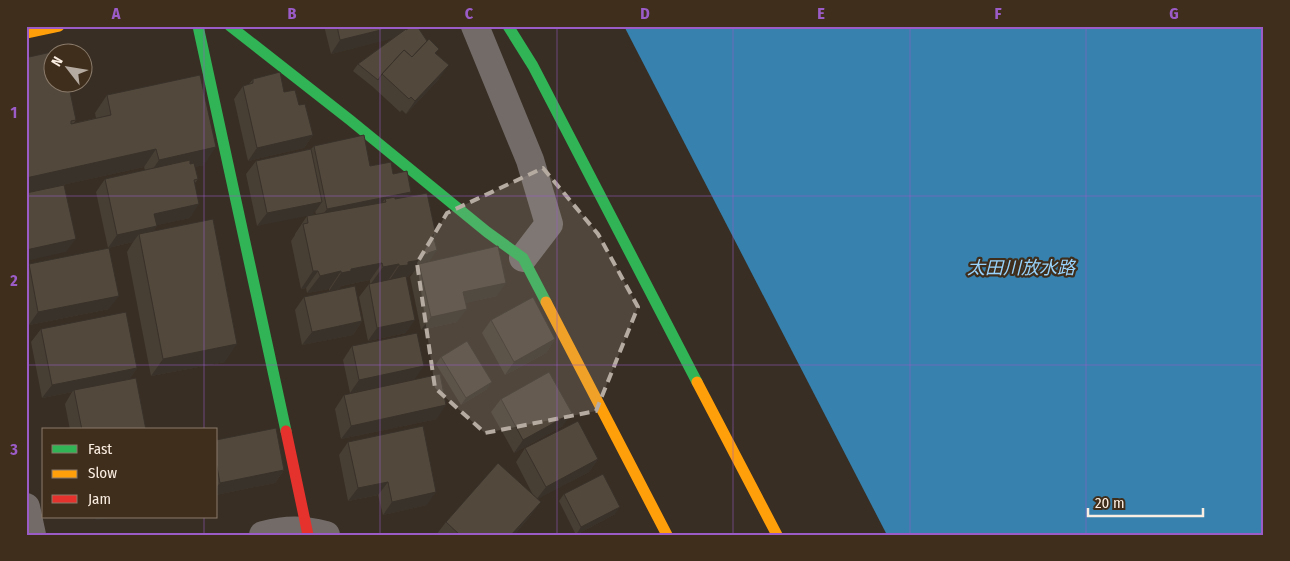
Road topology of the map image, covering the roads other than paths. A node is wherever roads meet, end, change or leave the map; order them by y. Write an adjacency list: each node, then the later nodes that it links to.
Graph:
1 (59, 26): 6 (main road)
2 (198, 26): 9 (main road)
3 (230, 26): 7 (main road)
4 (475, 26): 7 (street)
5 (508, 26): 13 (main road)
6 (26, 33)
7 (524, 258): 12 (main road)
8 (26, 507): 10 (street)
9 (313, 533): 11 (street)
10 (32, 535)
11 (263, 535)
12 (667, 535)
13 (777, 535)

